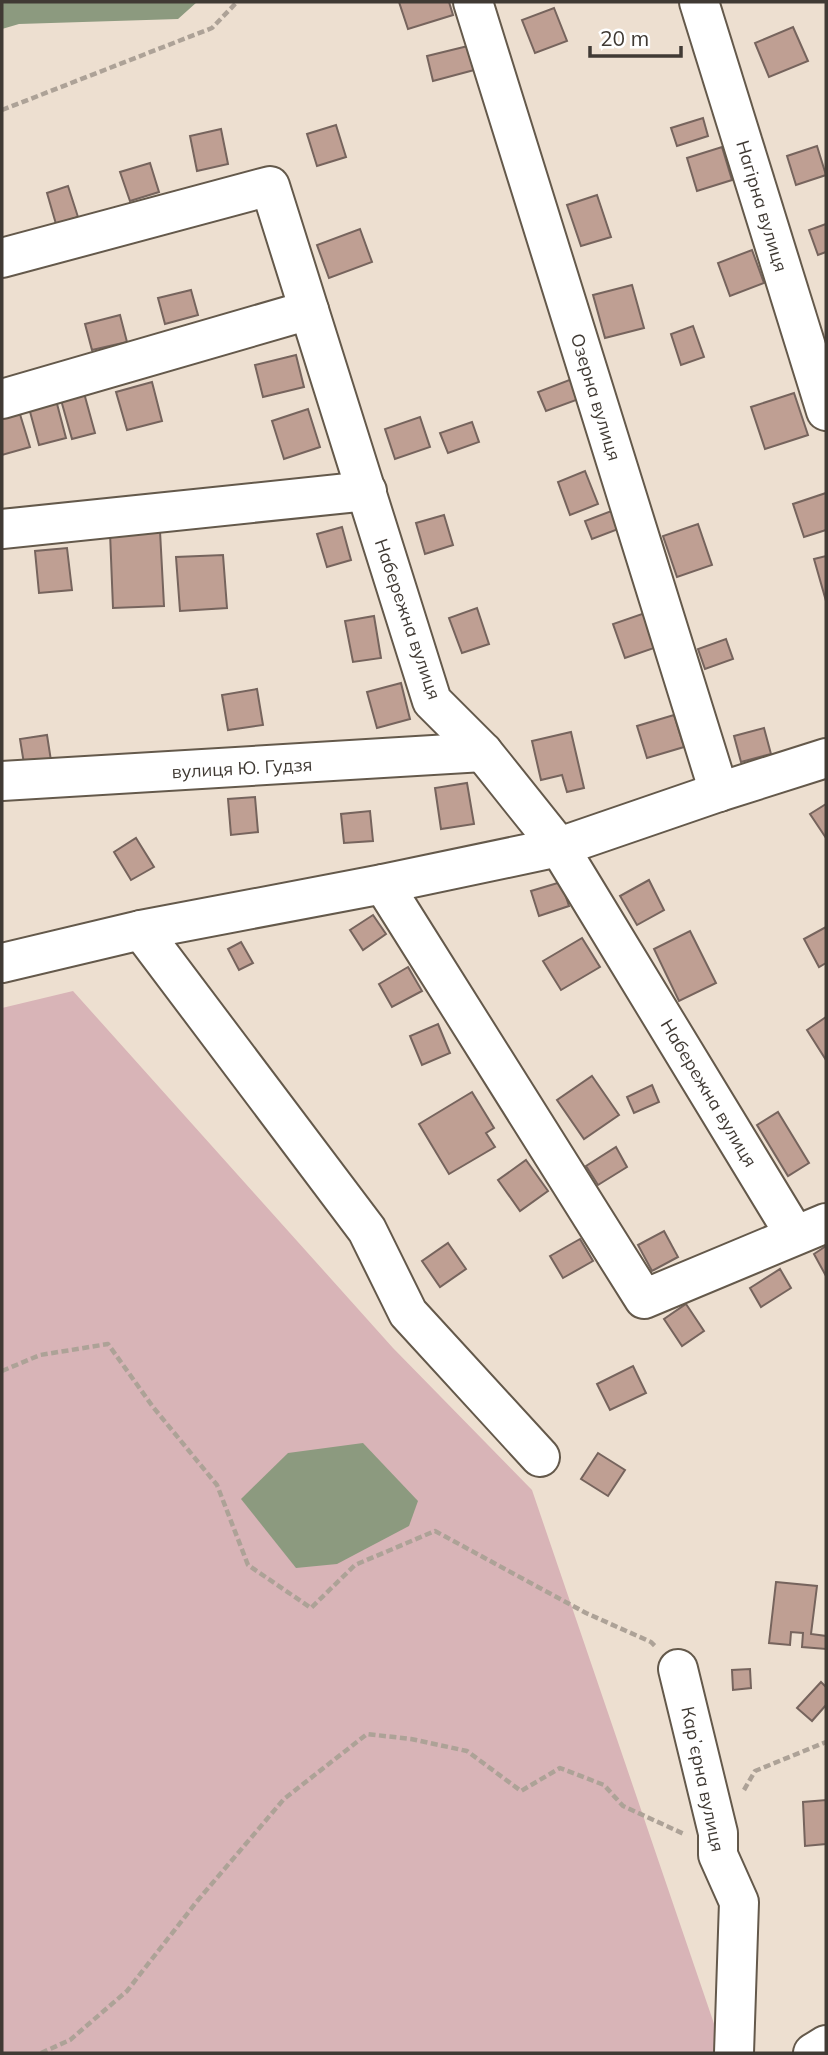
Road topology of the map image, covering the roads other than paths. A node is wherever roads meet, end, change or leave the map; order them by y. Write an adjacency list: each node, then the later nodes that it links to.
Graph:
1 (473, 2): 12 (street, Озерна вулиця)
2 (699, 2): 6 (street, Нагірна вулиця)
3 (2, 258): 4 (street, Набережна вулиця)
4 (309, 310): 5 (street); 7 (street, Набережна вулиця)
5 (2, 398)
6 (826, 411)
7 (366, 491): 8 (street); 9 (street, Набережна вулиця)
8 (2, 529)
9 (483, 752): 11 (street, вулиця Ю. Гудзя); 13 (street, Набережна вулиця)
10 (826, 758): 12 (street)
11 (2, 781)
12 (719, 792): 13 (street)
13 (559, 848): 14 (street); 17 (street, Набережна вулиця)
14 (383, 884): 15 (street); 17 (street)
15 (141, 930): 16 (street); 18 (street)
16 (2, 963)
17 (810, 1229)
18 (540, 1457)
19 (678, 1669): 21 (street, Карʼєрна вулиця)
20 (826, 2045): 22 (street)
21 (734, 2053)
22 (813, 2053)

